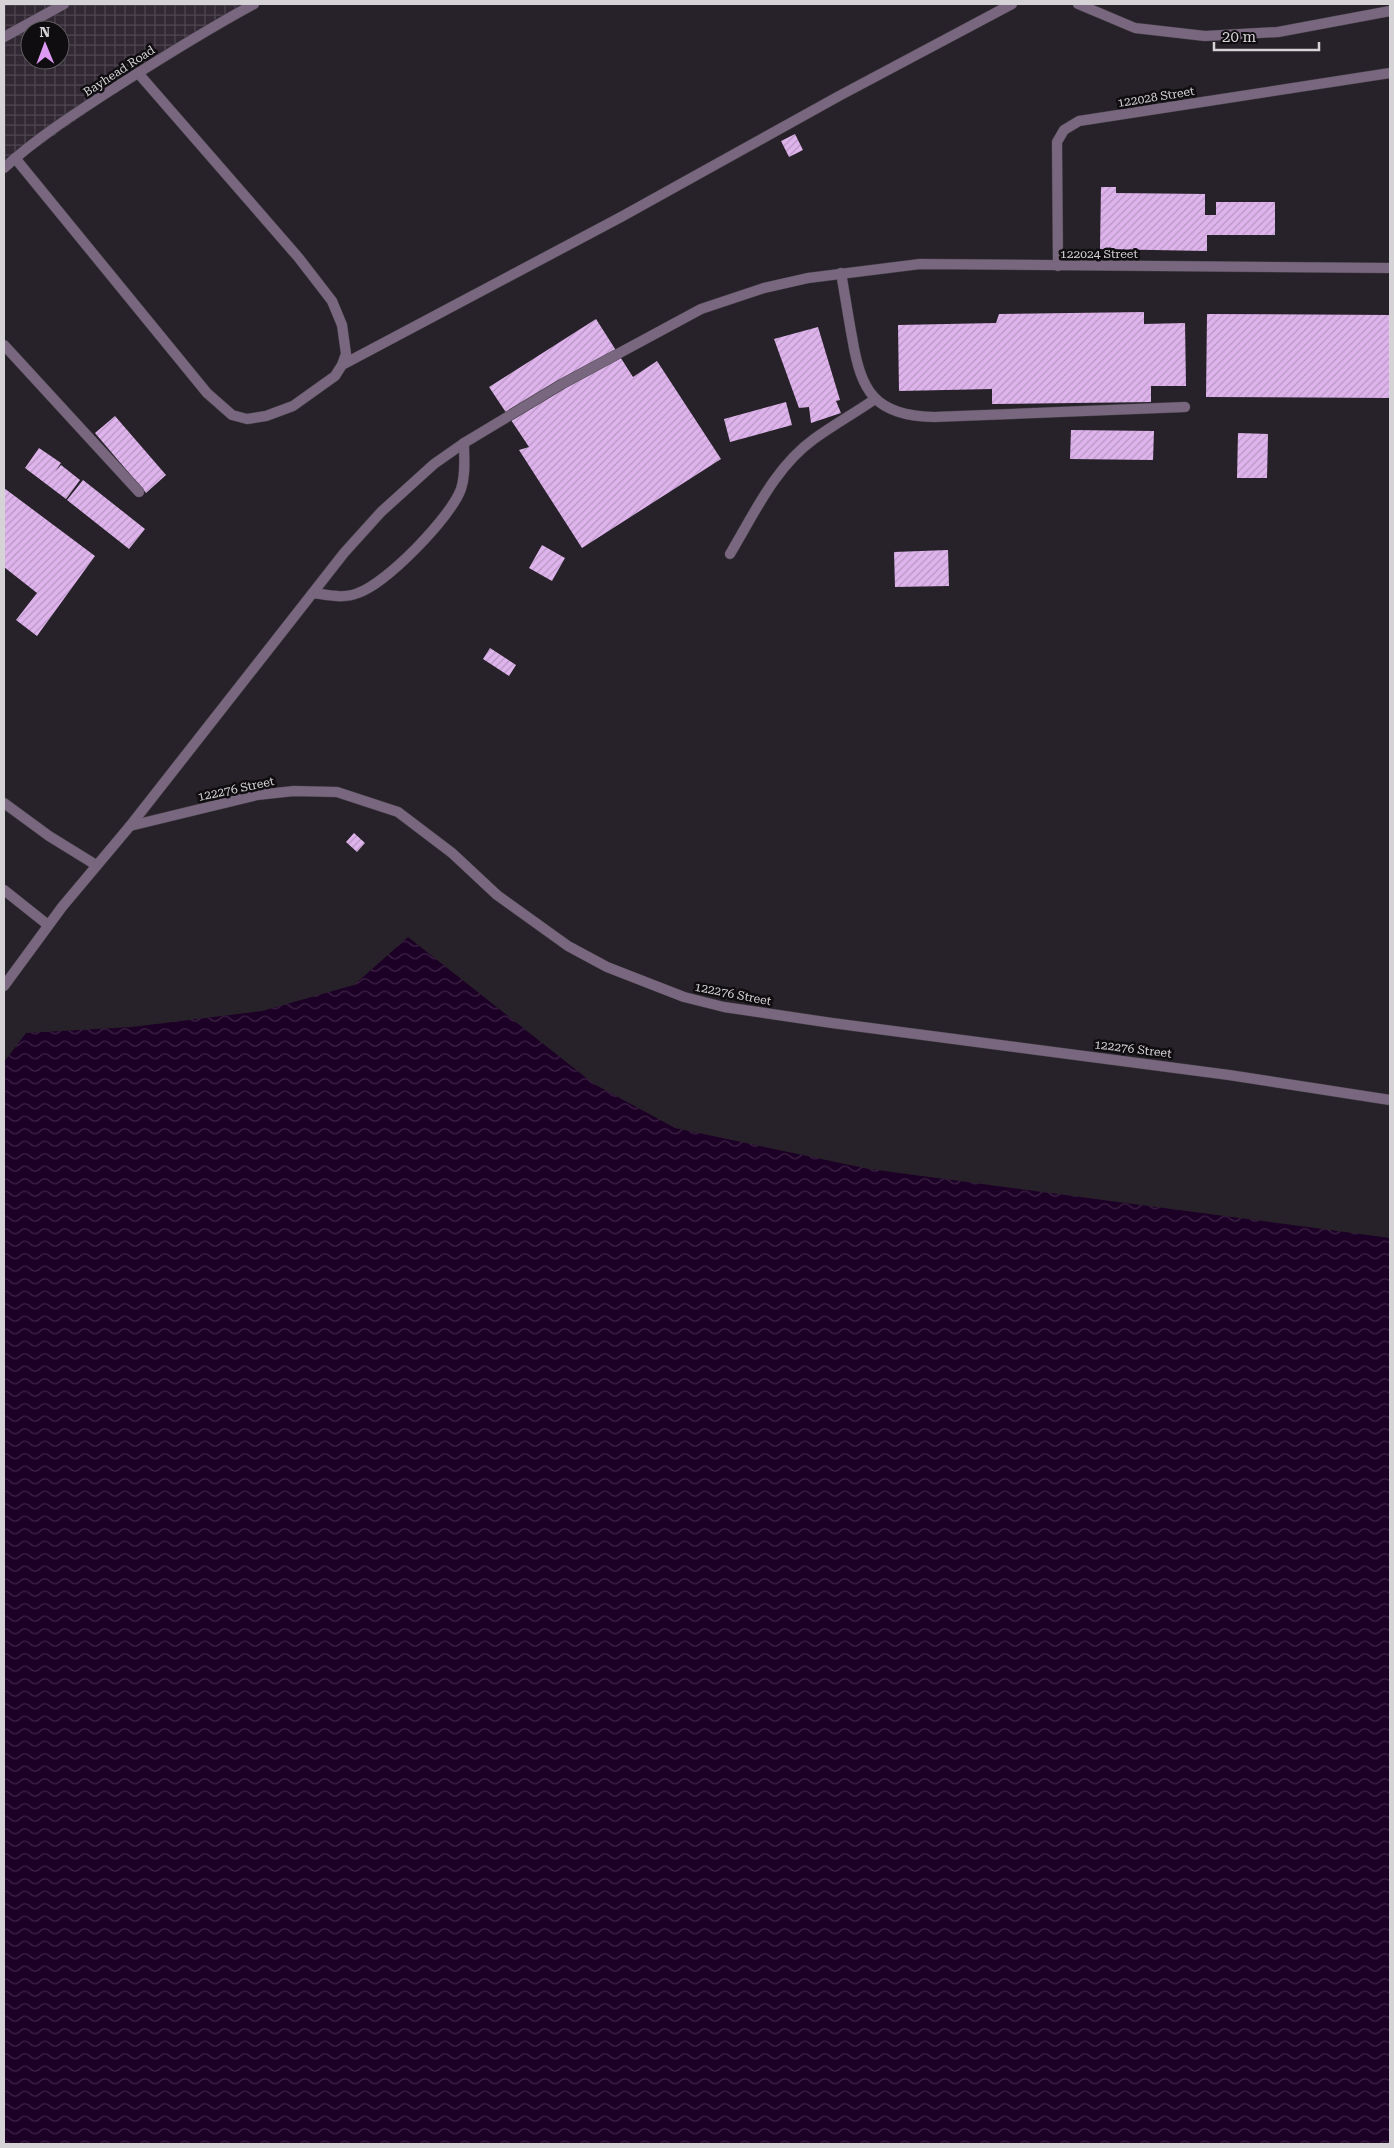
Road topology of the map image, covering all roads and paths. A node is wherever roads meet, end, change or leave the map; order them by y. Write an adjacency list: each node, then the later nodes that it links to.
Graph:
1 (64, 4): 6 (street)
2 (254, 4): 7 (street, Bayhead Road)
3 (1012, 4): 15 (street)
4 (1078, 4): 5 (street)
5 (1390, 11)
6 (4, 37)
7 (138, 73): 9 (street, Bayhead Road); 15 (street)
8 (1390, 73): 11 (street, 122028 Street)
9 (15, 158): 10 (street, Bayhead Road); 15 (street)
10 (4, 168)
11 (1058, 266): 12 (street, 122024 Street); 13 (street, 122024 Street)
12 (1390, 268)
13 (841, 273): 16 (street); 18 (street, 122024 Street)
14 (4, 345): 19 (street)
15 (342, 365)
16 (875, 399): 17 (street); 20 (street)
17 (1185, 407)
18 (464, 443): 21 (street, 122024 Street); 21 (street)
19 (139, 492)
20 (730, 554)
21 (313, 593): 23 (street, 122024 Street)
22 (4, 803): 24 (street)
23 (130, 826): 24 (street, 122024 Street); 28 (street, 122276 Street)
24 (96, 866): 26 (street, 122024 Street)
25 (4, 890): 26 (street)
26 (48, 925): 27 (street, 122024 Street)
27 (4, 986)
28 (1390, 1100)

